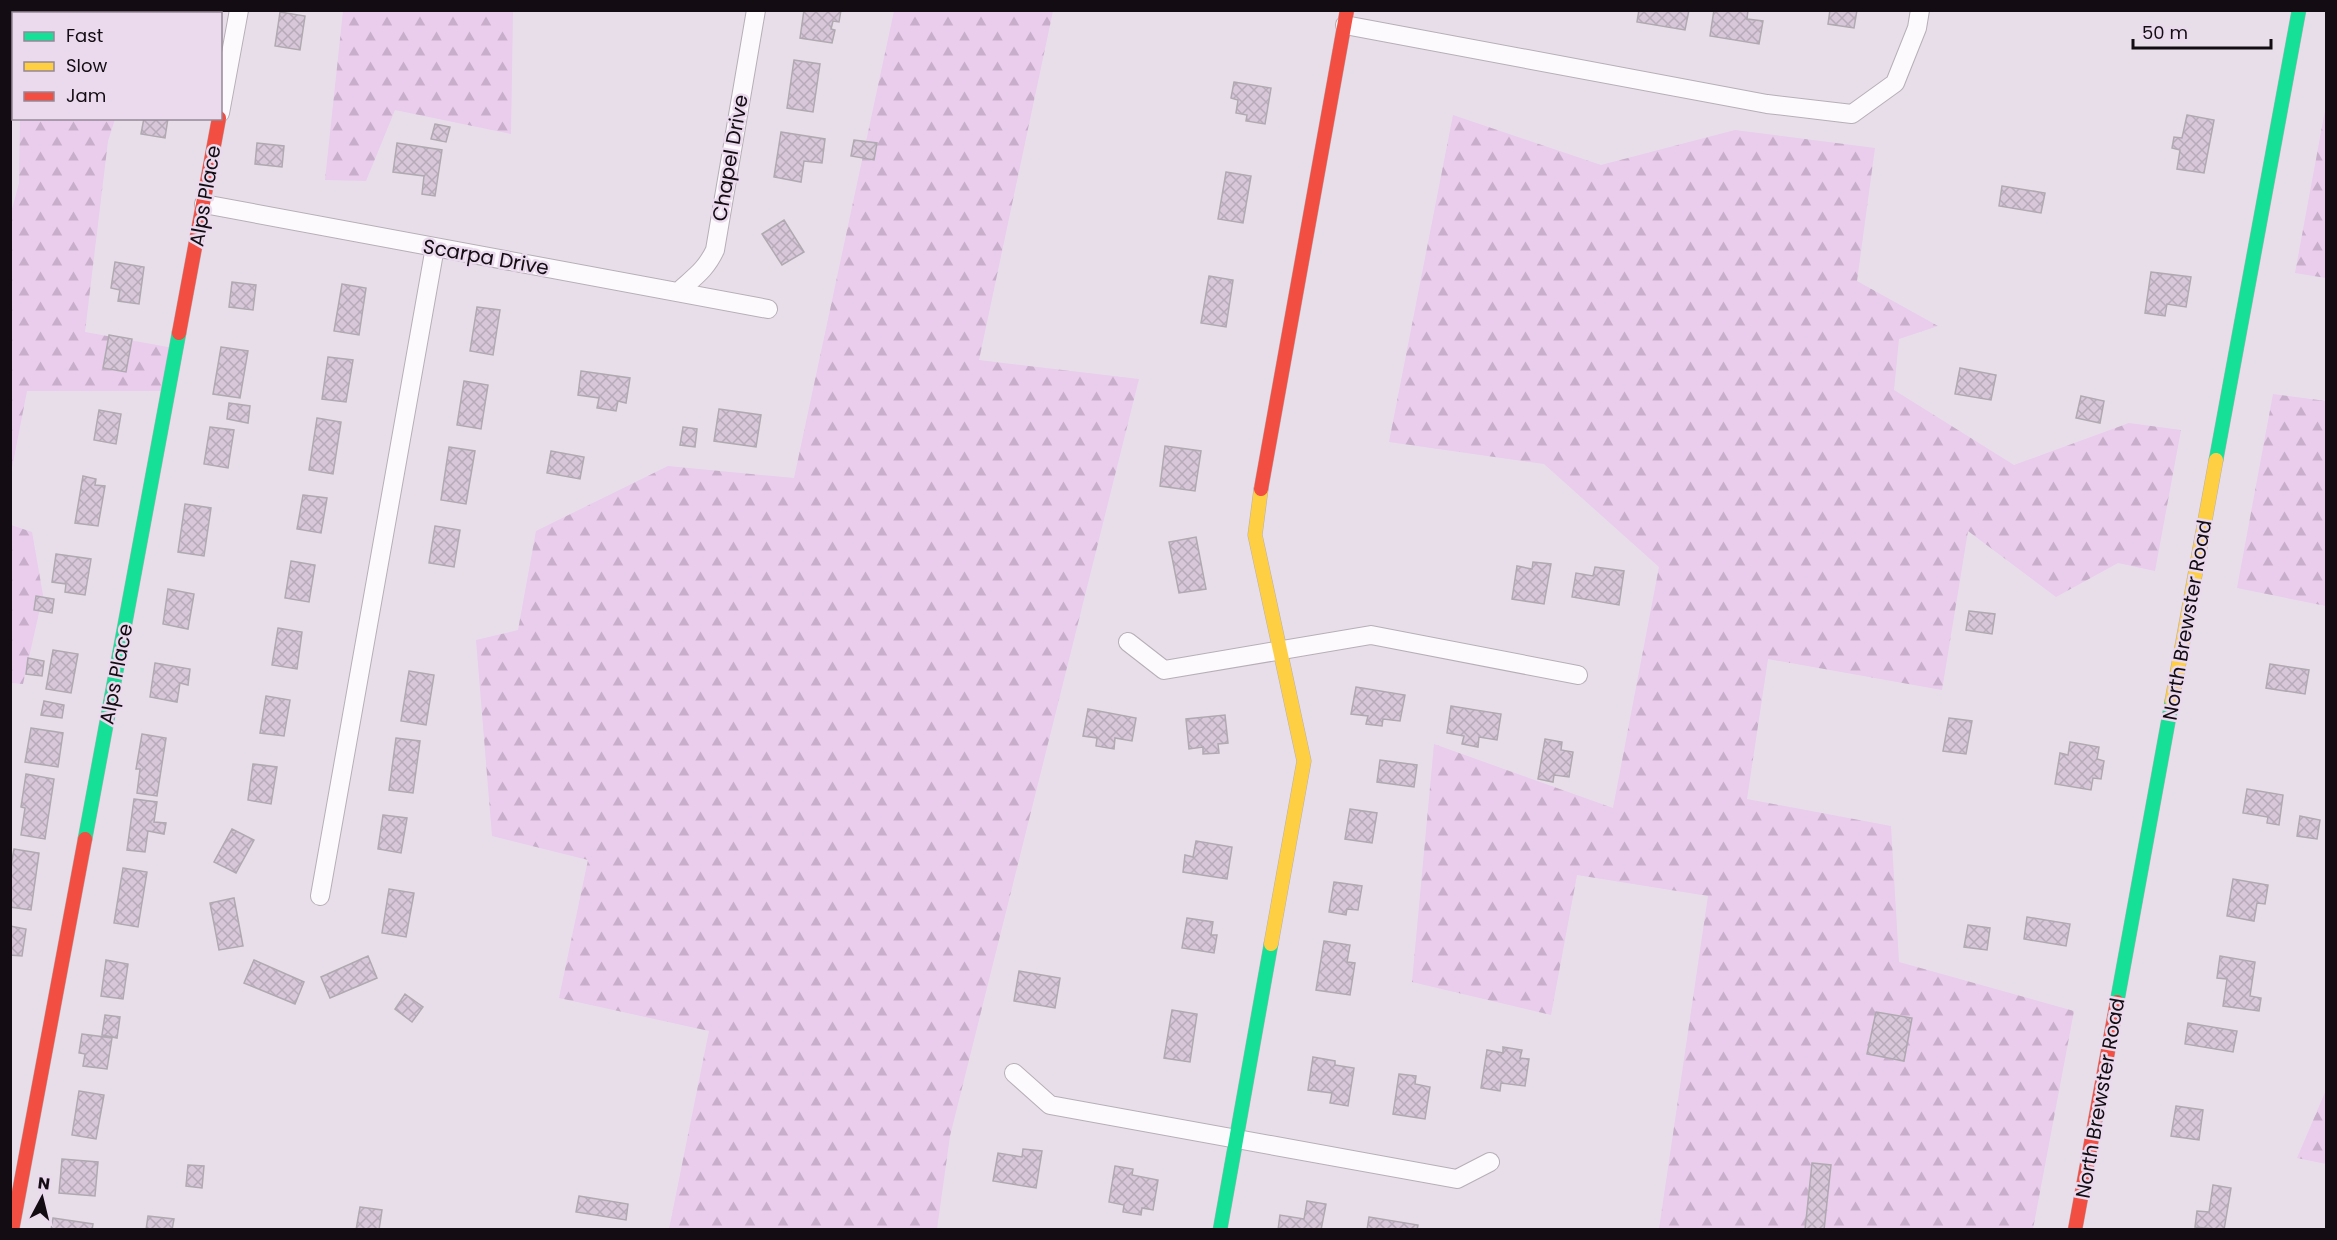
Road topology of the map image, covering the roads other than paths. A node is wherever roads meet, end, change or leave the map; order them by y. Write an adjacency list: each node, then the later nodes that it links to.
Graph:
1 (240, 10): 6 (street)
2 (756, 10): 10 (street, Chapel Drive)
3 (1920, 10): 5 (street)
4 (2299, 10): 21 (street, North Brewster Road)
5 (1346, 18): 13 (street)
6 (222, 103)
7 (219, 120): 8 (street, Alps Place)
8 (204, 204): 9 (street, Scarpa Drive); 19 (street, Alps Place)
9 (435, 247): 10 (street, Scarpa Drive); 15 (street)
10 (678, 292): 11 (street, Scarpa Drive)
11 (768, 309)
12 (1128, 642): 13 (street)
13 (1280, 651): 14 (street); 17 (street)
14 (1578, 675)
15 (320, 896)
16 (1014, 1073): 17 (street)
17 (1236, 1140): 18 (street); 20 (street)
18 (1490, 1162)
19 (12, 1230)
20 (1220, 1230)
21 (2075, 1230)

